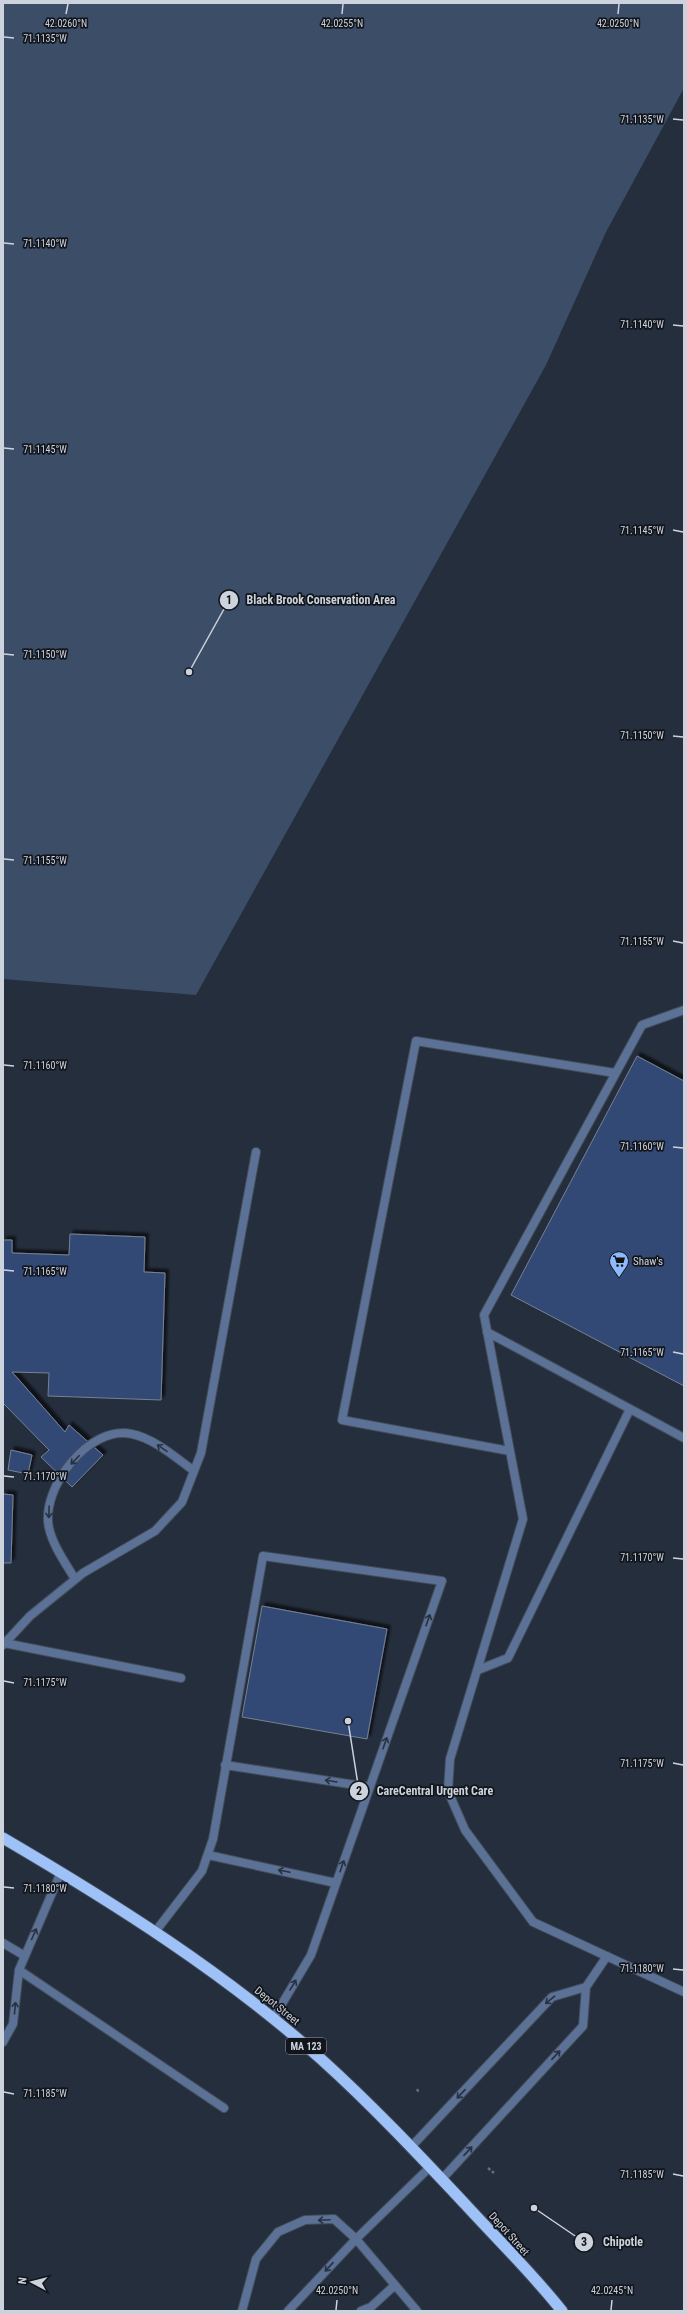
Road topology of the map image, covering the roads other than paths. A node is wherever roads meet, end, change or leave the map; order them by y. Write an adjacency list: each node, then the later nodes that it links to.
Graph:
1 (684, 1010): 2 (lane)
2 (615, 1073): 4 (lane); 7 (lane)
3 (256, 1152): 8 (lane)
4 (487, 1332): 5 (lane); 7 (lane)
5 (630, 1409): 6 (lane); 11 (lane)
6 (684, 1438)
7 (510, 1451): 11 (lane)
8 (194, 1471): 9 (lane); 9 (lane, one-way to 9)
9 (75, 1580): 10 (lane)
10 (4, 1644): 12 (lane)
11 (478, 1670): 22 (lane)
12 (181, 1678)
13 (225, 1765): 14 (lane, one-way to 13); 14 (lane, one-way to 13); 16 (lane)
14 (370, 1787): 18 (lane, one-way to 14)
15 (3, 1838): 17 (highway, Depot Street / MA 123)
16 (208, 1855): 18 (lane, one-way to 16); 19 (lane)
17 (61, 1872): 19 (highway, Depot Street / MA 123); 21 (lane, one-way to 17)
18 (336, 1883): 26 (lane, one-way to 18)
19 (155, 1932): 26 (highway, Depot Street / MA 123)
20 (3, 1943): 21 (lane)
21 (25, 1956): 23 (lane)
22 (607, 1956): 24 (lane); 25 (lane)
23 (18, 1970): 27 (lane, one-way to 23); 28 (lane)
24 (586, 1987): 29 (lane, one-way to 29); 31 (lane, one-way to 24)
25 (684, 1992)
26 (273, 2019): 29 (highway, Depot Street / MA 123)
27 (3, 2042)
28 (224, 2108)
29 (411, 2147): 30 (highway, Depot Street / MA 123)
30 (430, 2167): 31 (highway, Depot Street / MA 123); 32 (lane)
31 (442, 2179): 38 (highway, Depot Street / MA 123)
32 (356, 2239): 33 (lane); 34 (lane, one-way to 34); 35 (lane, one-way to 35)
33 (395, 2286): 36 (lane); 37 (lane)
34 (242, 2311)
35 (288, 2311)
36 (361, 2311)
37 (417, 2311)
38 (562, 2311)

